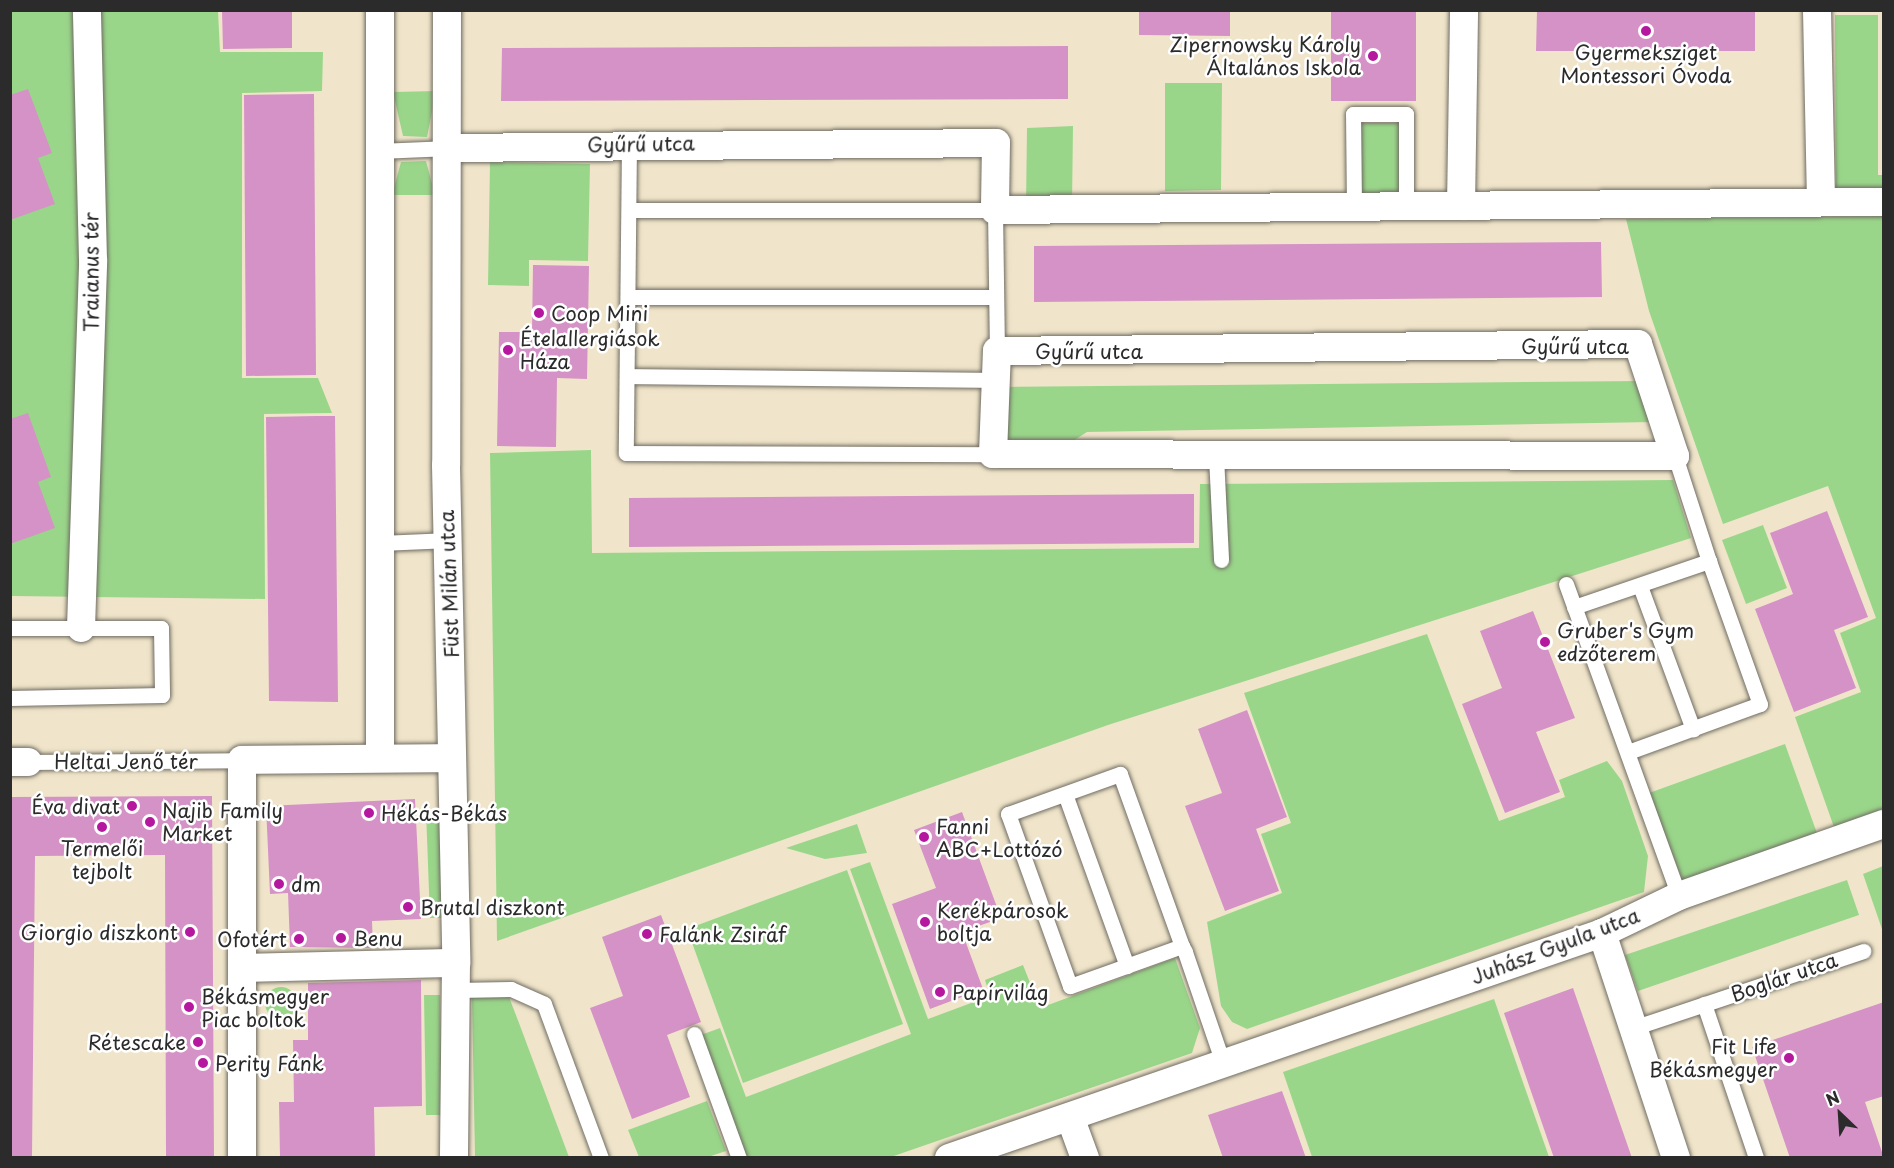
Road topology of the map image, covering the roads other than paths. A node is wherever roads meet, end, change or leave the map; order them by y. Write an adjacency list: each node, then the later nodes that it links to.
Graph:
1 (87, 10): 32 (street, Traianus tér)
2 (380, 10): 8 (street)
3 (447, 10): 7 (street, Füst Milán utca)
4 (1464, 10): 12 (street)
5 (1816, 10): 9 (street)
6 (629, 143): 7 (street, Gyűrű utca); 14 (lane); 15 (street, Gyűrű utca)
7 (448, 148): 8 (lane); 24 (street, Füst Milán utca)
8 (380, 151): 25 (street)
9 (1821, 201): 10 (street); 12 (street)
10 (1884, 202)
11 (1406, 206): 12 (street); 13 (street); 13 (lane)
12 (1461, 206)
13 (1353, 207): 15 (street)
14 (629, 210): 15 (lane); 16 (lane)
15 (996, 210): 17 (lane)
16 (628, 297): 17 (lane); 19 (lane)
17 (995, 297): 18 (lane)
18 (997, 351): 20 (street); 23 (street, Gyűrű utca)
19 (627, 376): 20 (lane); 21 (lane)
20 (995, 380): 21 (street)
21 (993, 454): 22 (street)
22 (1216, 456): 23 (street); 26 (lane)
23 (1675, 456): 27 (lane)
24 (448, 540): 25 (lane); 37 (street, Füst Milán utca)
25 (382, 543): 36 (street)
26 (1221, 560)
27 (1709, 561): 29 (lane); 34 (lane)
28 (1566, 584): 30 (lane)
29 (1641, 586): 30 (lane); 34 (lane)
30 (1574, 607): 35 (lane)
31 (10, 628): 32 (lane)
32 (81, 628): 33 (lane)
33 (10, 698)
34 (1693, 729): 35 (lane)
35 (1628, 752): 42 (lane)
36 (380, 758): 37 (street, Heltai Jenő tér); 38 (street, Heltai Jenő tér)
37 (451, 758): 48 (street, Füst Milán utca)
38 (242, 760): 39 (lane, Heltai Jenő tér); 47 (street)
39 (19, 762)
40 (1065, 794): 44 (lane); 46 (lane); 46 (lane)
41 (1884, 824): 42 (street, Juhász Gyula utca)
42 (1679, 896): 43 (street, Juhász Gyula utca)
43 (1602, 933): 50 (street); 52 (street, Juhász Gyula utca)
44 (1182, 946): 46 (lane); 52 (lane)
45 (1863, 951): 49 (lane, Boglár utca)
46 (1127, 966)
47 (245, 968): 48 (street); 54 (street)
48 (456, 976): 55 (street, Füst Milán utca); 56 (lane)
49 (1704, 1004): 50 (lane, Boglár utca); 61 (lane, Boglár utca)
50 (1633, 1028): 60 (street)
51 (694, 1034): 57 (lane)
52 (1223, 1063): 53 (street, Juhász Gyula utca)
53 (1070, 1117): 58 (street, Juhász Gyula utca); 59 (street)
54 (242, 1158)
55 (454, 1158)
56 (601, 1158)
57 (739, 1158)
58 (949, 1158)
59 (1085, 1158)
60 (1676, 1158)
61 (1756, 1158)

